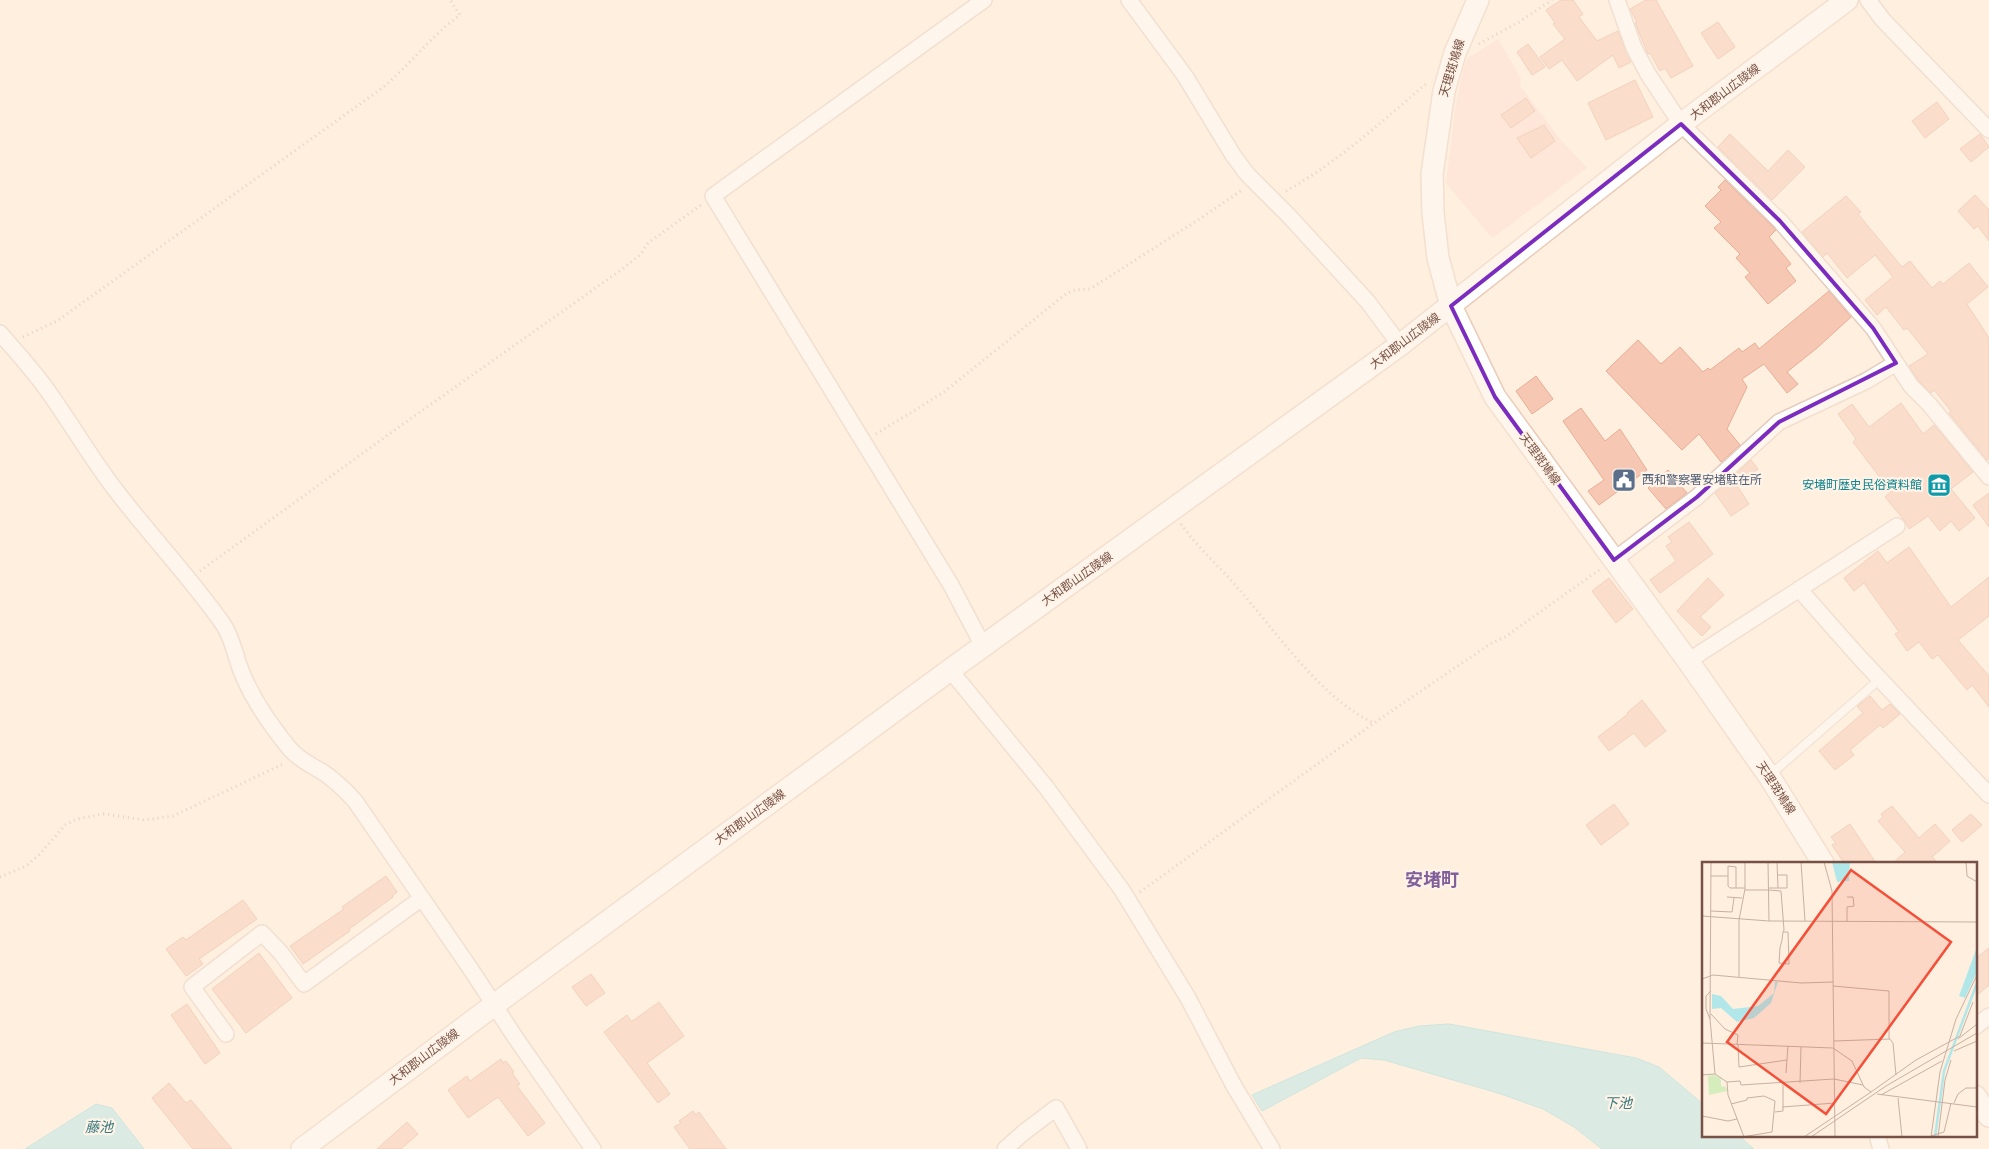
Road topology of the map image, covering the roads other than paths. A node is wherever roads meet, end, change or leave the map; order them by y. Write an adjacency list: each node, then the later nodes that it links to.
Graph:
1 (984, 0): 17 (street)
2 (1129, 0): 11 (street)
3 (1478, 0): 9 (main road, 天理斑鳩線)
4 (1617, 0): 7 (street)
5 (1847, 0): 7 (main road, 大和郡山広陵線)
6 (1868, 0): 8 (street)
7 (1681, 124): 9 (main road, 大和郡山広陵線); 12 (street)
8 (1989, 130)
9 (1451, 306): 11 (main road, 大和郡山広陵線); 15 (main road, 天理斑鳩線)
10 (4, 338): 24 (street)
11 (1400, 345): 17 (main road, 大和郡山広陵線)
12 (1896, 363): 13 (street); 15 (street)
13 (1989, 477)
14 (1897, 526): 16 (street)
15 (1614, 560): 18 (main road, 天理斑鳩線)
16 (1799, 589): 18 (street); 20 (street)
17 (982, 646): 19 (main road, 大和郡山広陵線)
18 (1688, 661): 21 (main road, 天理斑鳩線)
19 (950, 670): 25 (main road, 大和郡山広陵線); 36 (street)
20 (1880, 679): 21 (lane); 22 (street)
21 (1769, 776): 23 (main road, 天理斑鳩線)
22 (1989, 795)
23 (1822, 862)
24 (422, 898): 25 (street); 28 (street)
25 (494, 1005): 32 (main road, 大和郡山広陵線); 33 (street)
26 (1989, 1016): 27 (street)
27 (1976, 1026)
28 (226, 1034)
29 (1976, 1097): 30 (main road)
30 (1989, 1116)
31 (1877, 1136): 37 (street)
32 (302, 1149)
33 (593, 1149)
34 (1005, 1149): 35 (street)
35 (1079, 1149)
36 (1272, 1149)
37 (1881, 1149)

